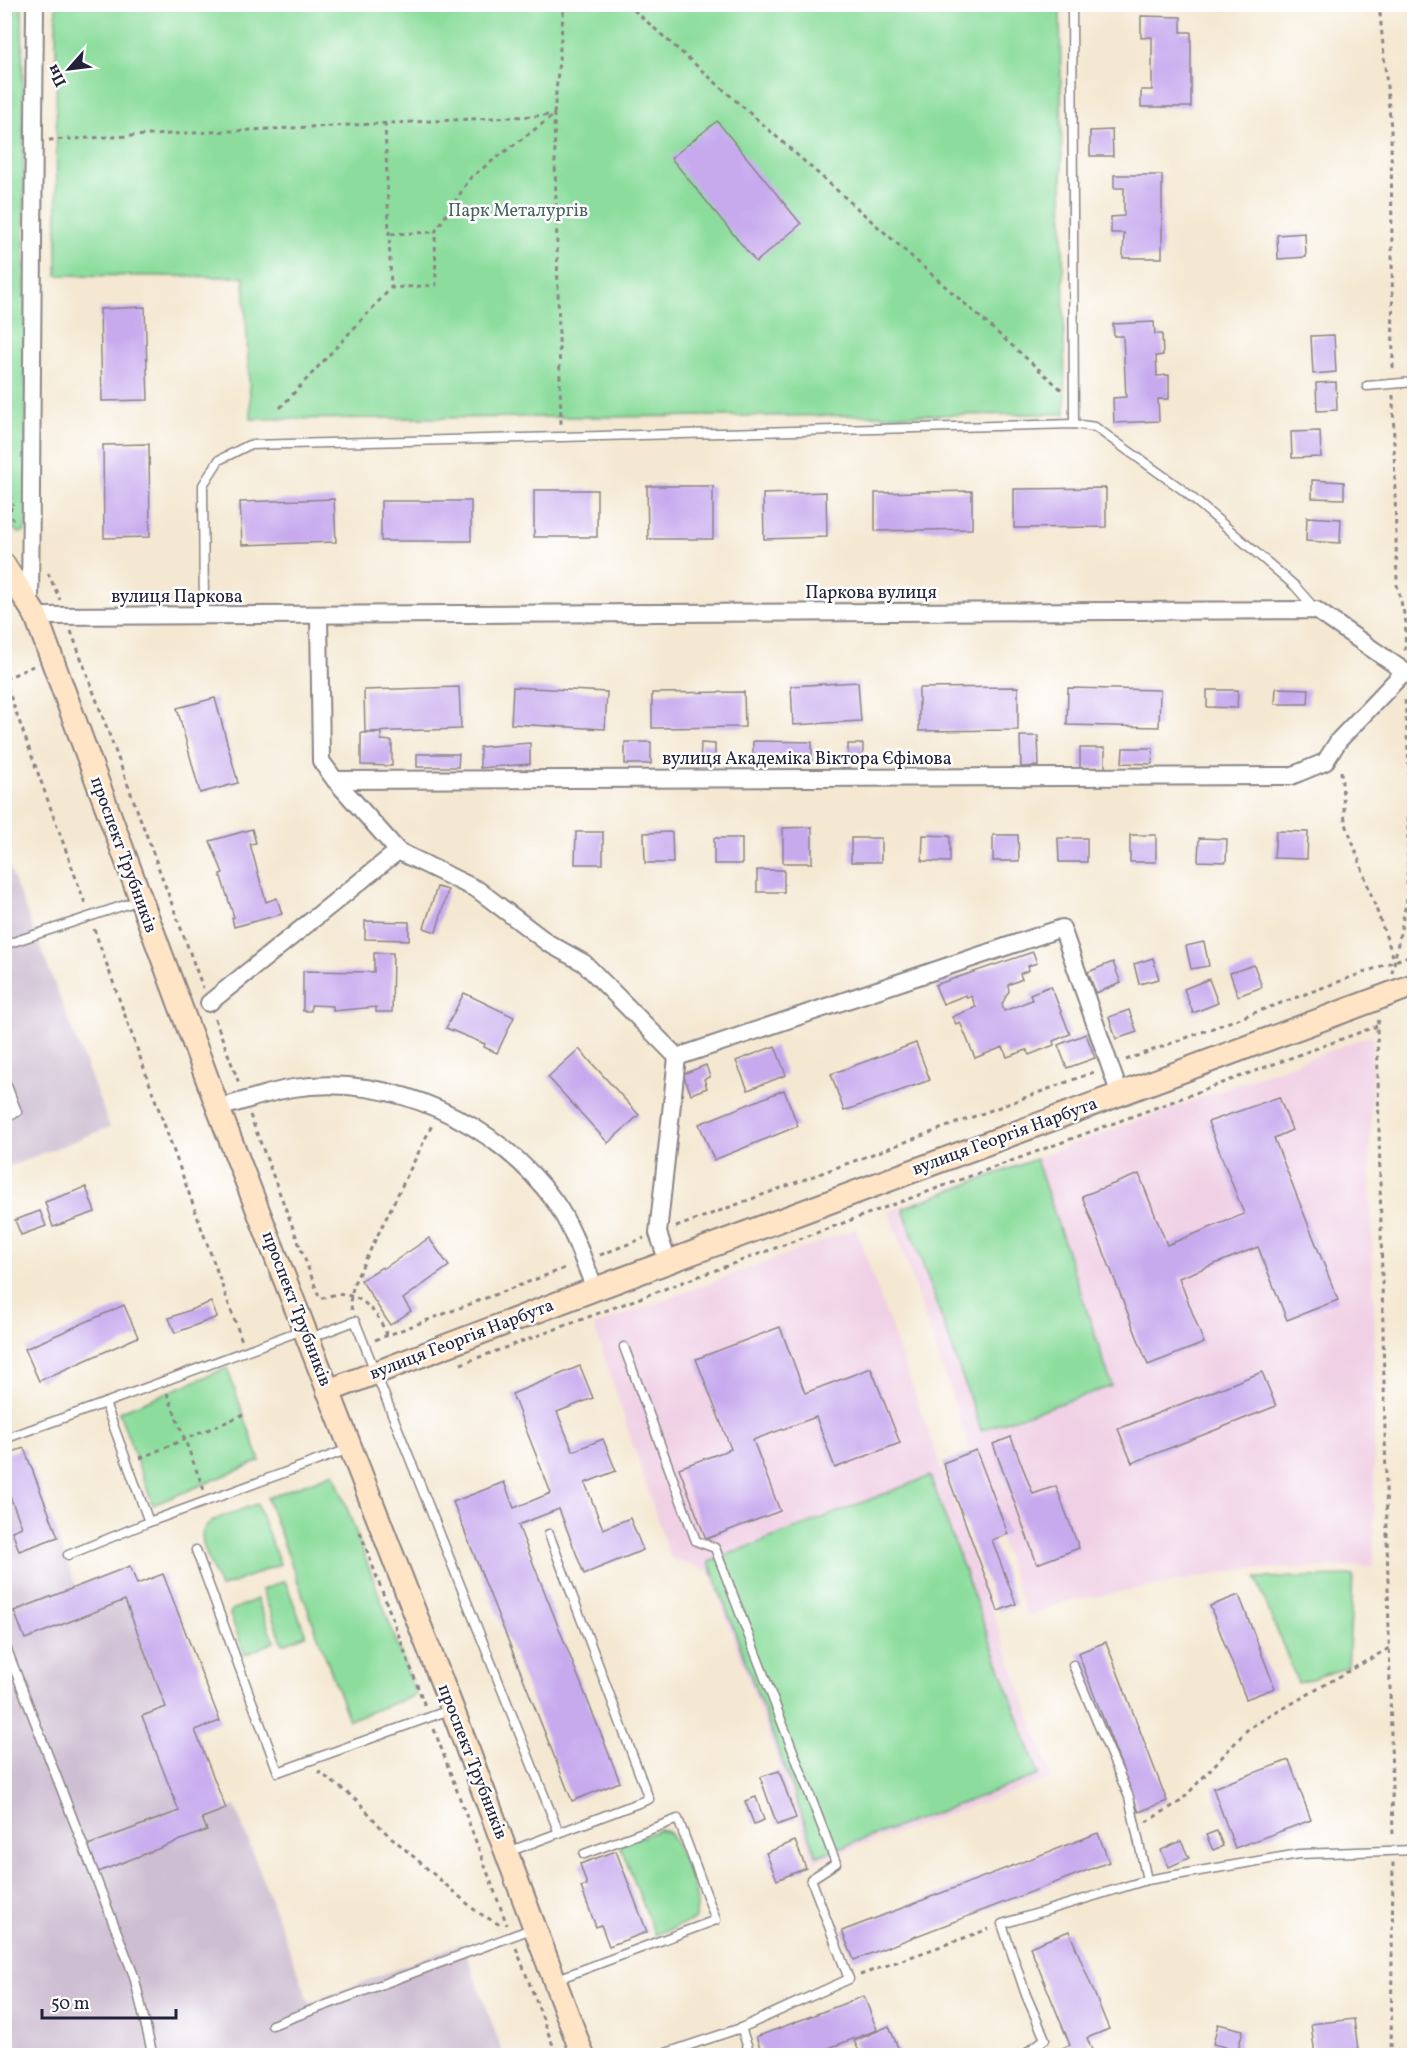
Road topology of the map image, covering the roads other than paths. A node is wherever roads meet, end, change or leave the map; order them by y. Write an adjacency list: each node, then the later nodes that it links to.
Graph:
1 (35, 4): 8 (street)
2 (1072, 4): 5 (lane)
3 (1414, 382): 4 (lane)
4 (1366, 386)
5 (1074, 424): 7 (lane); 9 (lane)
6 (4, 565): 8 (main road, проспект Трубників)
7 (1316, 610): 10 (street, Паркова вулиця); 11 (street)
8 (33, 611): 9 (street, вулиця Паркова); 14 (main road, проспект Трубників)
9 (204, 616): 10 (street, вулиця Паркова)
10 (319, 616): 12 (street)
11 (1409, 675): 12 (street, вулиця Академіка Віктора Єфімова)
12 (334, 780): 13 (street)
13 (398, 851): 17 (street); 18 (street)
14 (140, 900): 15 (lane); 21 (main road, проспект Трубників)
15 (4, 945)
16 (1414, 985): 20 (main road, вулиця Георгія Нарбута)
17 (208, 1003)
18 (677, 1057): 20 (street); 23 (street)
19 (4, 1078): 22 (lane)
20 (1120, 1095): 23 (main road, вулиця Георгія Нарбута)
21 (218, 1108): 24 (street); 25 (main road, проспект Трубників)
22 (4, 1118)
23 (668, 1262): 24 (main road, вулиця Георгія Нарбута)
24 (595, 1289): 27 (main road, вулиця Георгія Нарбута)
25 (308, 1333): 27 (lane); 28 (main road, проспект Трубників); 29 (lane)
26 (624, 1347): 47 (lane)
27 (375, 1374): 28 (main road, вулиця Георгія Нарбута); 39 (lane)
28 (328, 1391): 31 (main road, проспект Трубників)
29 (105, 1403): 30 (lane); 32 (lane)
30 (4, 1439)
31 (351, 1448): 32 (lane); 38 (main road, проспект Трубників)
32 (149, 1522): 35 (lane)
33 (549, 1534): 39 (lane)
34 (196, 1550): 38 (lane)
35 (68, 1555)
36 (4, 1642): 48 (lane)
37 (1073, 1665): 43 (lane)
38 (452, 1708): 41 (main road, проспект Трубників)
39 (559, 1833): 41 (lane)
40 (1414, 1850): 43 (lane)
41 (506, 1853): 44 (main road, проспект Трубників)
42 (584, 1854): 45 (lane)
43 (1147, 1880): 52 (lane)
44 (534, 1928): 45 (main road, проспект Трубників); 46 (lane)
45 (554, 1981): 49 (main road, проспект Трубників)
46 (272, 2025)
47 (741, 2028): 50 (lane); 51 (lane)
48 (148, 2055)
49 (583, 2055)
50 (657, 2055)
51 (751, 2055)
52 (1031, 2055)

